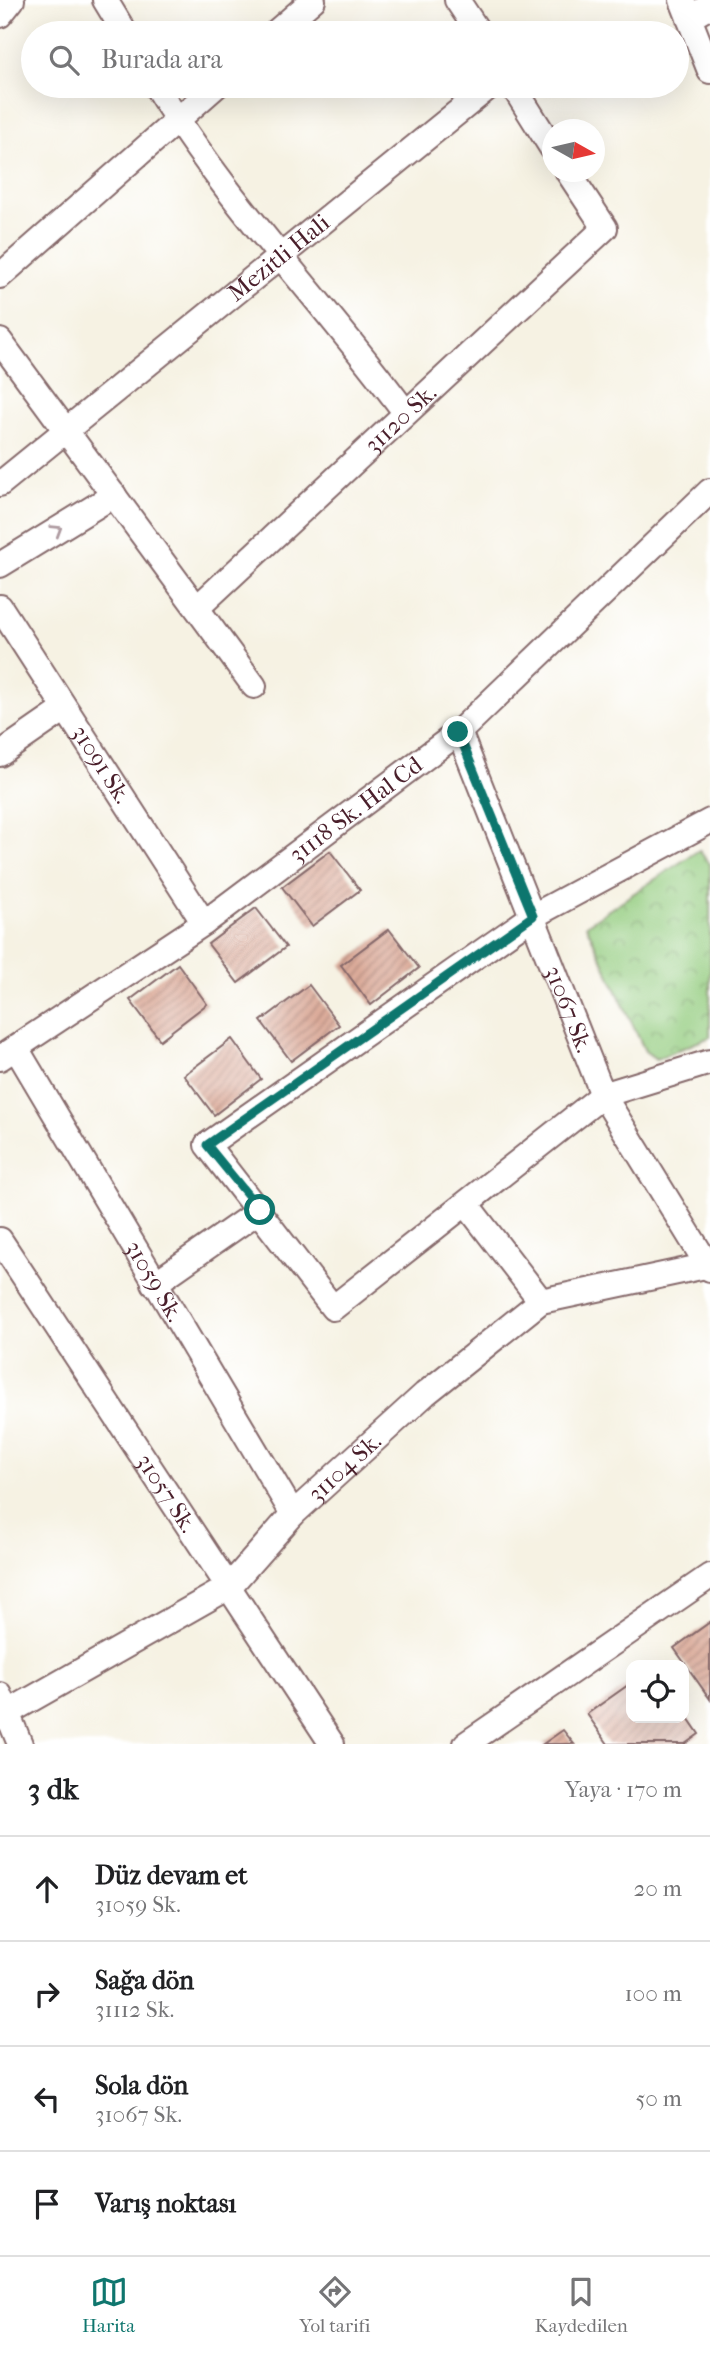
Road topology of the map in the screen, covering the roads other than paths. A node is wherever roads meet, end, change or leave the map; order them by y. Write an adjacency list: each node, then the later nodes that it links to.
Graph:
1 (12, 0): 6 (street)
2 (105, 0): 7 (street)
3 (313, 0): 8 (street)
4 (457, 0): 9 (street)
5 (694, 8): 10 (street)
6 (0, 15)
7 (118, 21)
8 (289, 21)
9 (471, 21)
10 (710, 71)
11 (163, 98): 15 (street)
12 (202, 98): 15 (street)
13 (475, 98): 18 (street, Mezitli Hali)
14 (521, 98): 16 (street)
15 (177, 120): 18 (street); 19 (street)
16 (542, 132)
17 (575, 182): 21 (street, 31120 Sk.)
18 (280, 256): 21 (street); 22 (street, Mezitli Hali)
19 (0, 276)
20 (0, 341): 22 (street)
21 (405, 412): 28 (street, 31120 Sk.)
22 (65, 430): 23 (street, Mezitli Hali); 25 (street)
23 (0, 484)
24 (710, 491): 31 (street, 31118 Sk. Hal Cd)
25 (114, 495): 26 (street, one-way to 25); 28 (street)
26 (0, 565)
27 (0, 607): 30 (street, 31091 Sk.)
28 (197, 608): 29 (street)
29 (254, 686)
30 (65, 709): 32 (street); 35 (street, 31091 Sk.)
31 (458, 732): 34 (street, 31067 Sk.); 35 (street, 31118 Sk. Hal Cd)
32 (0, 754)
33 (709, 825): 34 (street)
34 (533, 916): 38 (street, 31067 Sk.); 40 (street)
35 (204, 923): 36 (street, 31118 Sk. Hal Cd)
36 (8, 1053): 43 (street, 31059 Sk.)
37 (710, 1062): 38 (street)
38 (603, 1095): 39 (street); 42 (street, 31067 Sk.)
39 (467, 1205): 40 (street); 44 (street)
40 (260, 1210): 43 (street)
41 (0, 1240): 47 (street, 31057 Sk.)
42 (709, 1267): 44 (street, 31104 Sk.)
43 (154, 1284): 45 (street, 31059 Sk.)
44 (541, 1301): 45 (street, 31104 Sk.)
45 (293, 1514): 47 (street, 31104 Sk.)
46 (710, 1576): 51 (street)
47 (229, 1587): 48 (street, 31104 Sk.); 50 (street, 31057 Sk.)
48 (3, 1708): 49 (street)
49 (20, 1744)
50 (332, 1744)
51 (466, 1744)

